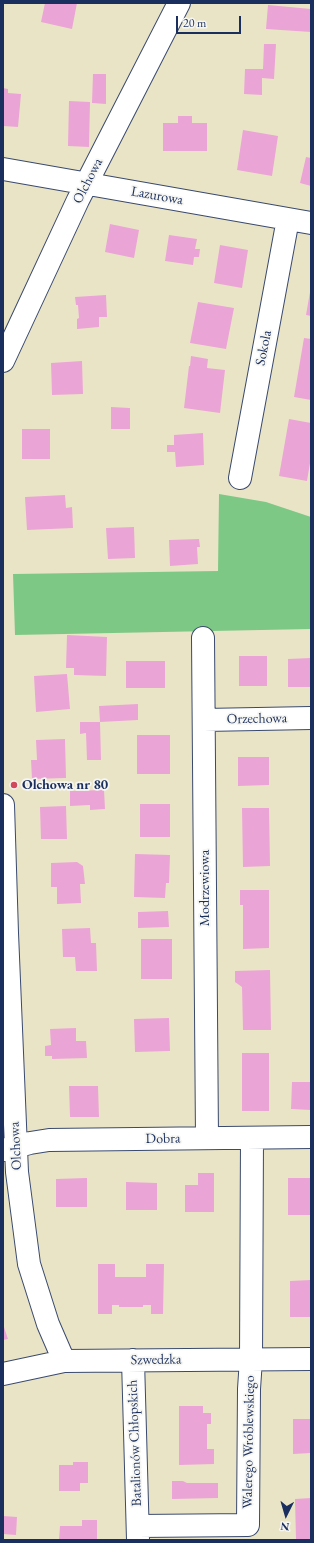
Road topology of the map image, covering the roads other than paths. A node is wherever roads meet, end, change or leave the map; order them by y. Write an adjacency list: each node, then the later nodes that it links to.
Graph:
1 (179, 3): 3 (street, Olchowa)
2 (3, 168): 3 (street, Lazurowa)
3 (87, 184): 4 (street, Lazurowa); 6 (street, Olchowa)
4 (288, 219): 5 (street, Lazurowa); 7 (street, Sokola)
5 (311, 223)
6 (3, 361)
7 (240, 478)
8 (203, 638): 10 (street, Modrzewiowa)
9 (311, 718): 10 (street, Orzechowa)
10 (204, 720): 14 (street, Modrzewiowa)
11 (3, 805): 12 (street, Olchowa)
12 (5, 934): 16 (street, Olchowa)
13 (311, 1137): 15 (street, Dobra)
14 (207, 1138): 15 (street, Dobra); 16 (street, Dobra)
15 (252, 1138): 17 (street, Walerego Wróblewskiego)
16 (9, 1148): 20 (street, Olchowa)
17 (251, 1359): 18 (street, Szwedzka); 19 (street, Szwedzka); 22 (street, Walerego Wróblewskiego)
18 (311, 1359)
19 (133, 1360): 20 (street, Szwedzka); 23 (street, Batalionów Chłopskich)
20 (64, 1361): 21 (street, Szwedzka)
21 (3, 1374)
22 (248, 1525): 23 (street, Batalionów Chłopskich)
23 (138, 1533)

